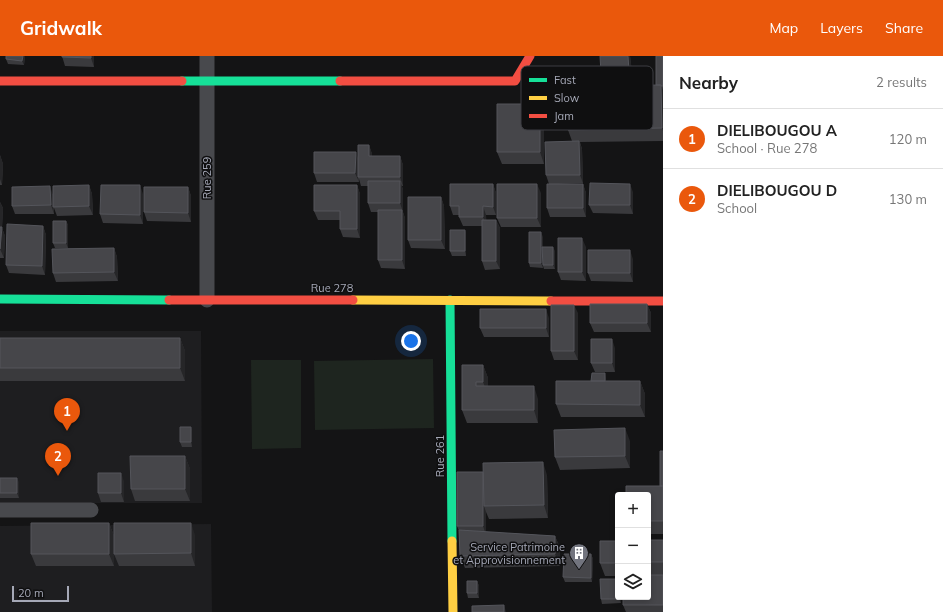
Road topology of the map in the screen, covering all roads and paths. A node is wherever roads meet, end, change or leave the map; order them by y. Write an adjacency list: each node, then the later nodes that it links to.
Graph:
1 (207, 56): 6 (street, Rue 259)
2 (530, 56): 3 (street)
3 (524, 66)
4 (521, 71): 6 (street)
5 (0, 80): 6 (street)
6 (207, 81): 8 (street, Rue 259)
7 (0, 299): 8 (street, Rue 278)
8 (207, 300): 9 (street, Rue 278)
9 (450, 300): 10 (street, Rue 278); 13 (street, Rue 261)
10 (663, 301)
11 (0, 510): 12 (street)
12 (90, 510)
13 (453, 612)

